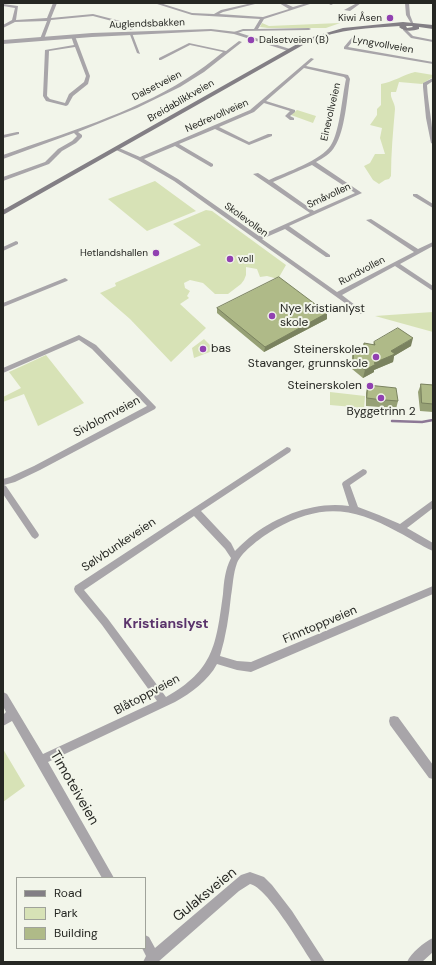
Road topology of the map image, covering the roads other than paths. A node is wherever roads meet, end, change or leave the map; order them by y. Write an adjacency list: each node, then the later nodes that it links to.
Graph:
1 (55, 3): 14 (street)
2 (160, 3): 12 (street)
3 (257, 3): 12 (street)
4 (281, 3): 9 (street)
5 (311, 3): 9 (street)
6 (359, 3): 10 (street)
7 (407, 3): 11 (street)
8 (3, 5): 15 (street)
9 (293, 8): 13 (street)
10 (346, 10)
11 (408, 15): 16 (street); 18 (street)
12 (214, 16): 13 (street)
13 (263, 18): 21 (street)
14 (48, 20): 15 (street); 22 (street); 27 (street)
15 (14, 21): 17 (street)
16 (404, 26): 18 (main road, Breidablikkveien); 26 (street); 32 (main road, Breidablikkveien)
17 (3, 27)
18 (414, 27): 19 (main road, Breidablikkveien); 26 (street)
19 (433, 28)
20 (309, 29): 21 (street)
21 (255, 30): 23 (street)
22 (130, 31): 23 (street, Auglendsbakken); 24 (street, Auglendsbakken); 34 (street)
23 (235, 33): 32 (street, Auglendsbakken)
24 (73, 36): 27 (street, Auglendsbakken); 31 (street)
25 (355, 36): 37 (street, Lyngvollveien)
26 (410, 36): 28 (street)
27 (42, 39): 29 (street, Auglendsbakken)
28 (433, 41)
29 (3, 42)
30 (240, 42): 33 (street, Dalsetveien)
31 (76, 46): 31 (street)
32 (290, 50): 49 (main road, Breidablikkveien)
33 (227, 52): 35 (street); 43 (street, Dalsetveien)
34 (139, 53)
35 (160, 59)
36 (312, 59): 38 (street, Nedrevollveien)
37 (433, 63)
38 (304, 67): 40 (street, Nedrevollveien); 52 (street, Einevollveien)
39 (433, 79): 47 (street)
40 (264, 102): 41 (street, Nedrevollveien); 42 (street, Nedrevollveien)
41 (292, 119)
42 (215, 126): 45 (street); 48 (street, Nedrevollveien)
43 (74, 131): 50 (street, Dalsetveien); 55 (street)
44 (17, 133): 46 (street)
45 (270, 135)
46 (3, 138)
47 (433, 143)
48 (175, 144): 51 (street, Nedrevollveien); 53 (street, Nedrevollveien)
49 (117, 149): 51 (street, Skolevollen); 59 (main road, Breidablikkveien)
50 (3, 157)
51 (140, 159): 63 (street, Skolevollen)
52 (312, 162): 56 (street, Einevollveien); 60 (street, Småvollen)
53 (211, 165)
54 (256, 174): 56 (street)
55 (3, 179)
56 (269, 182): 60 (street)
57 (415, 196): 58 (street)
58 (433, 206)
59 (3, 213)
60 (313, 213): 62 (street, Småvollen)
61 (369, 220): 67 (street)
62 (285, 226): 63 (street, Småvollen); 68 (street)
63 (257, 238): 72 (street, Skolevollen)
64 (16, 243): 66 (street)
65 (433, 244): 67 (street, Rundvollen)
66 (3, 249)
67 (418, 252): 69 (street, Rundvollen)
68 (328, 256)
69 (396, 264): 71 (street, Rundvollen); 72 (street, Rundvollen)
70 (65, 280): 73 (street)
71 (433, 289)
72 (337, 295): 74 (street, Skolevollen)
73 (3, 305)
74 (361, 312)
75 (3, 371): 78 (street, Sivblomveien)
76 (287, 450): 82 (street, Sølvbunkeveien)
77 (363, 472): 81 (street)
78 (3, 482)
79 (3, 488): 84 (street)
80 (433, 503): 83 (street)
81 (355, 510): 83 (street); 86 (street)
82 (195, 511): 86 (street); 90 (street, Sølvbunkeveien)
83 (401, 528): 85 (street)
84 (35, 535)
85 (433, 547)
86 (235, 558): 88 (street, Blåtoppveien)
87 (433, 590): 88 (street, Finntoppveien)
88 (214, 658): 90 (street, Blåtoppveien)
89 (3, 697): 91 (street, Timoteiveien)
90 (164, 703): 94 (street, Blåtoppveien)
91 (13, 713): 92 (street); 94 (street, Timoteiveien)
92 (3, 721)
93 (394, 721): 95 (street)
94 (42, 760): 96 (street, Timoteiveien)
95 (433, 774)
96 (107, 877)
97 (146, 944): 99 (street)
98 (433, 944): 101 (street)
99 (151, 960): 100 (street, Gulaksveien)
100 (319, 962)
101 (413, 962)

